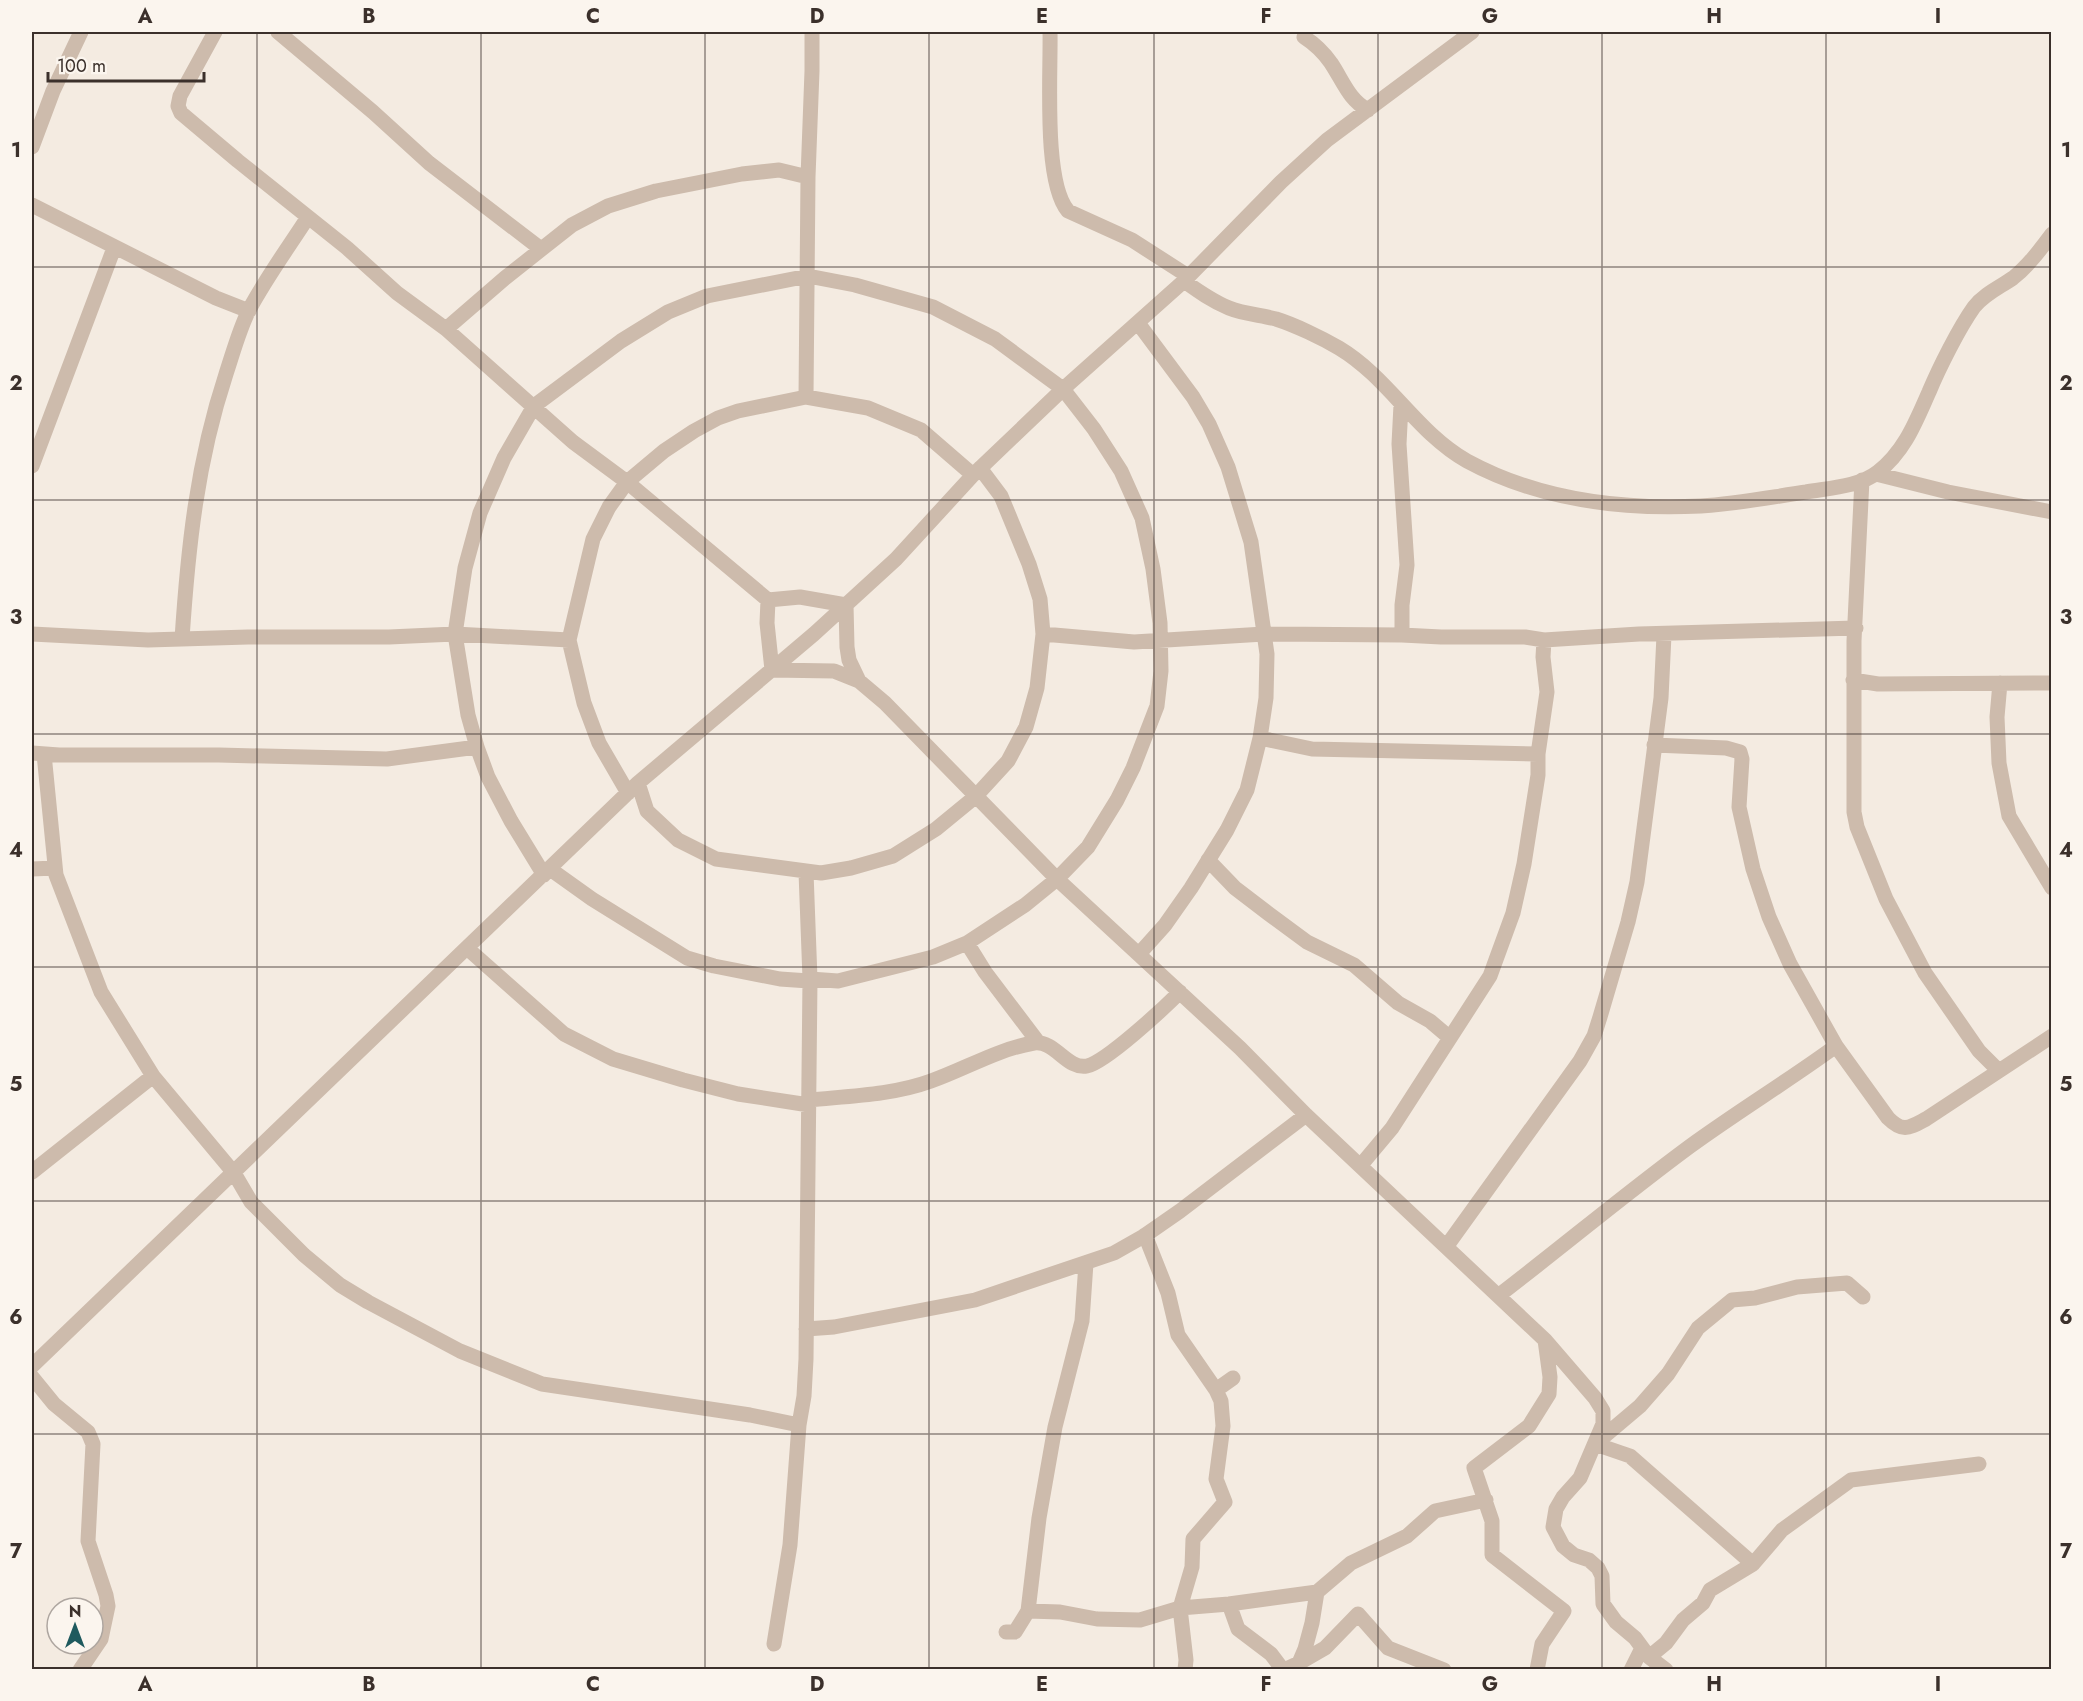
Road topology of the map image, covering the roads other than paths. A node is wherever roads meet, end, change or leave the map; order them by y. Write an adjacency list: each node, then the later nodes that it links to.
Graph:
1 (81, 32): 9 (street)
2 (215, 32): 12 (street)
3 (278, 32): 15 (street)
4 (812, 32): 10 (street)
5 (1050, 32): 17 (street)
6 (1472, 32): 8 (street)
7 (1304, 37): 8 (street)
8 (1368, 110): 17 (street)
9 (32, 147)
10 (808, 177): 15 (street); 16 (street)
11 (32, 205): 14 (street)
12 (308, 217): 18 (street); 20 (street)
13 (2052, 234): 27 (street)
14 (114, 248): 18 (street); 25 (street)
15 (541, 249): 20 (street)
16 (808, 276): 21 (street); 22 (street); 24 (street)
17 (1186, 278): 19 (street); 23 (street)
18 (249, 311): 39 (street)
19 (1138, 323): 21 (street); 36 (street)
20 (446, 329): 24 (street)
21 (1063, 389): 26 (street); 41 (street)
22 (806, 397): 26 (street); 28 (street)
23 (1401, 405): 27 (street); 37 (street)
24 (534, 406): 28 (street); 34 (street)
25 (32, 466)
26 (976, 472): 31 (street); 35 (street)
27 (1869, 477): 29 (street); 32 (street)
28 (627, 482): 30 (street); 40 (street)
29 (2052, 512)
30 (768, 600): 31 (street); 43 (street)
31 (846, 605): 43 (street); 45 (street)
32 (1856, 628): 38 (street); 44 (street)
33 (32, 634): 39 (street)
34 (455, 634): 39 (street); 40 (street); 50 (street)
35 (1043, 634): 41 (street); 54 (street)
36 (1264, 634): 37 (street); 41 (street); 48 (street)
37 (1402, 635): 42 (street)
38 (1664, 635): 42 (street); 49 (street)
39 (182, 639)
40 (569, 640): 53 (street)
41 (1161, 640): 60 (street)
42 (1544, 640): 52 (street)
43 (771, 670): 45 (street); 53 (street)
44 (1854, 680): 47 (street); 71 (street)
45 (859, 681): 54 (street)
46 (2052, 682): 47 (street)
47 (2000, 683): 61 (street)
48 (1260, 738): 52 (street); 55 (street)
49 (1654, 745): 70 (street); 79 (street)
50 (477, 747): 51 (street); 58 (street)
51 (38, 754): 56 (street)
52 (1538, 754): 68 (street)
53 (633, 788): 58 (street); 59 (street)
54 (975, 797): 59 (street); 60 (street)
55 (1208, 860): 64 (street); 68 (street)
56 (55, 868): 57 (street); 72 (street)
57 (32, 869)
58 (547, 872): 63 (street); 65 (street)
59 (806, 872): 65 (street)
60 (1057, 879): 62 (street); 64 (street)
61 (2052, 888)
62 (967, 943): 65 (street); 69 (street)
63 (468, 949): 73 (street); 77 (street)
64 (1139, 954): 66 (street)
65 (810, 980): 73 (street)
66 (1180, 992): 69 (street); 74 (street)
67 (2052, 1036): 71 (street)
68 (1450, 1038): 75 (street)
69 (1038, 1042): 73 (street)
70 (1836, 1046): 71 (street); 81 (street)
71 (1998, 1070)
72 (153, 1076): 76 (street); 77 (street)
73 (809, 1102): 83 (street)
74 (1306, 1115): 75 (street); 78 (street)
75 (1361, 1165): 79 (street)
76 (32, 1172)
77 (234, 1173): 85 (street); 89 (street)
78 (1145, 1235): 80 (street); 88 (street)
79 (1446, 1247): 81 (street)
80 (1086, 1263): 83 (street); 97 (street)
81 (1498, 1296): 84 (street)
82 (1863, 1297): 90 (street)
83 (806, 1329): 89 (street)
84 (1545, 1340): 90 (street); 92 (street)
85 (32, 1366)
86 (32, 1377): 102 (street)
87 (1233, 1378): 88 (street)
88 (1216, 1390): 96 (street)
89 (800, 1425): 99 (street)
90 (1595, 1444): 93 (street); 100 (street)
91 (1979, 1464): 93 (street)
92 (1486, 1500): 94 (street); 106 (street)
93 (1753, 1564): 100 (street)
94 (1317, 1592): 95 (street); 101 (street)
95 (1229, 1604): 96 (street); 104 (street)
96 (1180, 1608): 97 (street); 103 (street)
97 (1028, 1611): 98 (street)
98 (1006, 1632)
99 (774, 1644)
100 (1646, 1653): 107 (street); 108 (street)
101 (1299, 1663): 104 (street); 105 (street)
102 (80, 1670)
103 (1185, 1670)
104 (1283, 1670)
105 (1444, 1670)
106 (1537, 1670)
107 (1631, 1670)
108 (1666, 1670)

